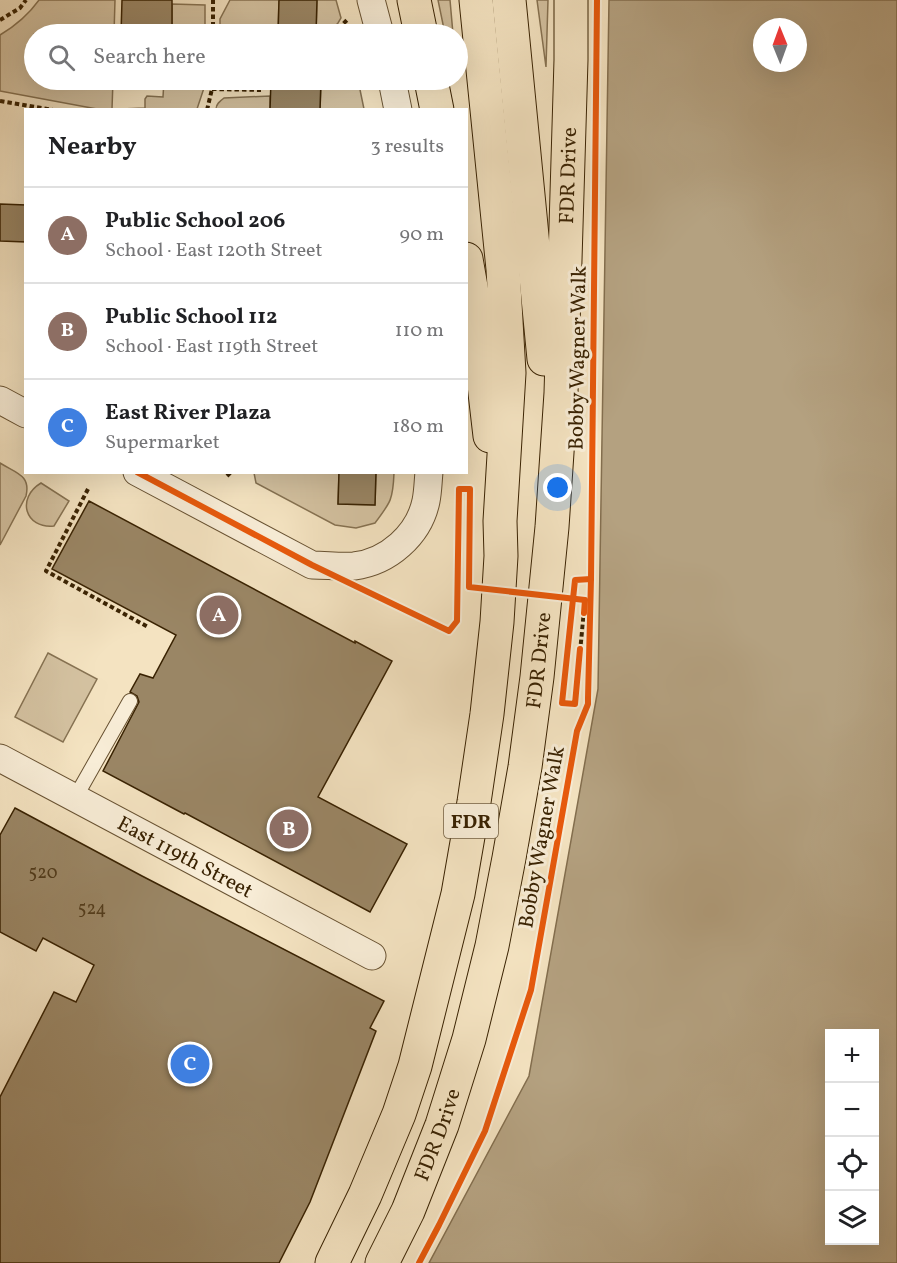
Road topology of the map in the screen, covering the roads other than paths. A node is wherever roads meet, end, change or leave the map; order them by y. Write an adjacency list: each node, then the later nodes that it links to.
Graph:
1 (371, 0): 6 (street)
2 (414, 0): 7 (highway)
3 (476, 0): 18 (highway)
4 (509, 0): 17 (highway)
5 (571, 0): 17 (highway, FDR Drive / FDR)
6 (377, 24)
7 (419, 24)
8 (394, 90): 10 (street)
9 (433, 90): 11 (highway)
10 (398, 108)
11 (437, 108)
12 (468, 269): 18 (highway)
13 (0, 400): 14 (street)
14 (24, 413)
15 (141, 474): 16 (street)
16 (429, 474)
17 (555, 477): 24 (highway, FDR Drive / FDR)
18 (500, 521): 23 (highway, FDR Drive / FDR)
19 (130, 701): 21 (lane)
20 (0, 758): 21 (street, East 119th Street)
21 (75, 798): 22 (street, East 119th Street)
22 (372, 956)
23 (332, 1263)
24 (382, 1263)

